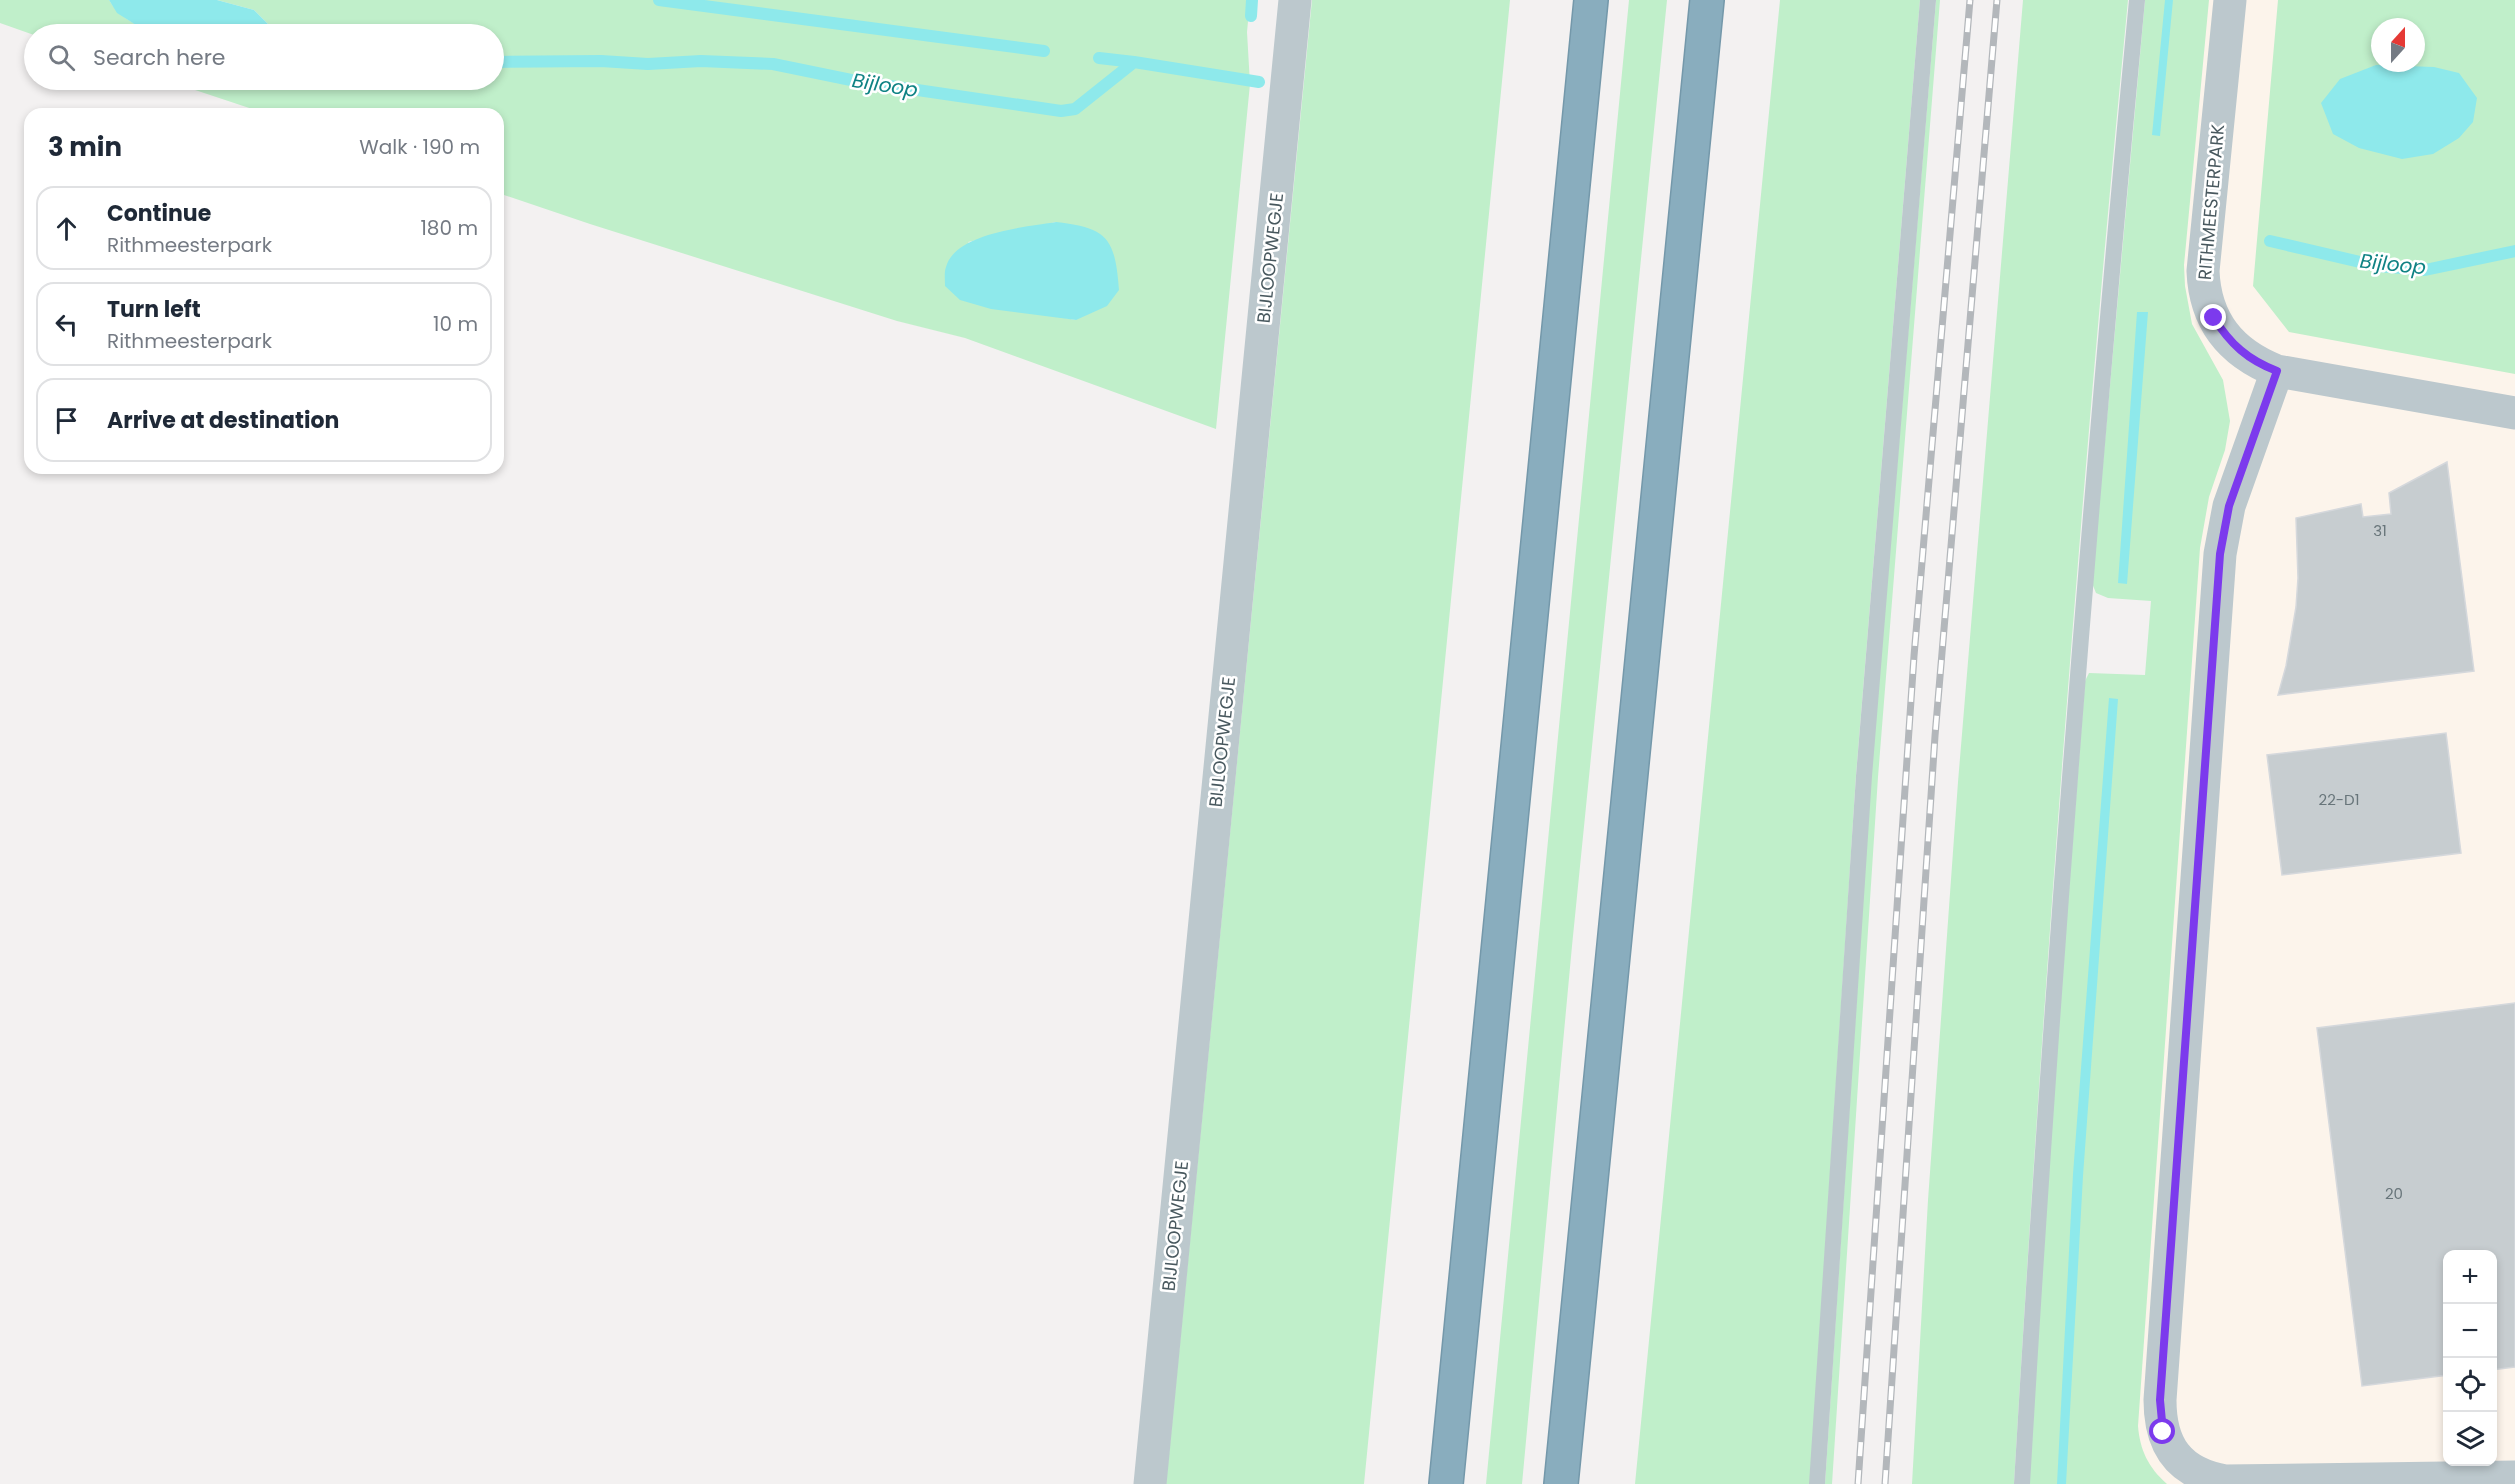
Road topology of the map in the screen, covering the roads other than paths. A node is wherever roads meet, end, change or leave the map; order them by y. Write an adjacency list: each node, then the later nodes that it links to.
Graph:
1 (1296, 0): 10 (street, BIJLOOPWEGJE)
2 (1591, 0): 11 (highway)
3 (1707, 0): 12 (highway)
4 (1928, 0): 13 (lane)
5 (2137, 0): 14 (lane)
6 (2230, 0): 7 (street, RITHMEESTERPARK)
7 (2277, 371): 8 (street, RITHMEESTERPARK); 9 (street)
8 (2515, 413)
9 (2515, 1478)
10 (1150, 1484)
11 (1446, 1484)
12 (1562, 1484)
13 (1817, 1484)
14 (2022, 1484)

